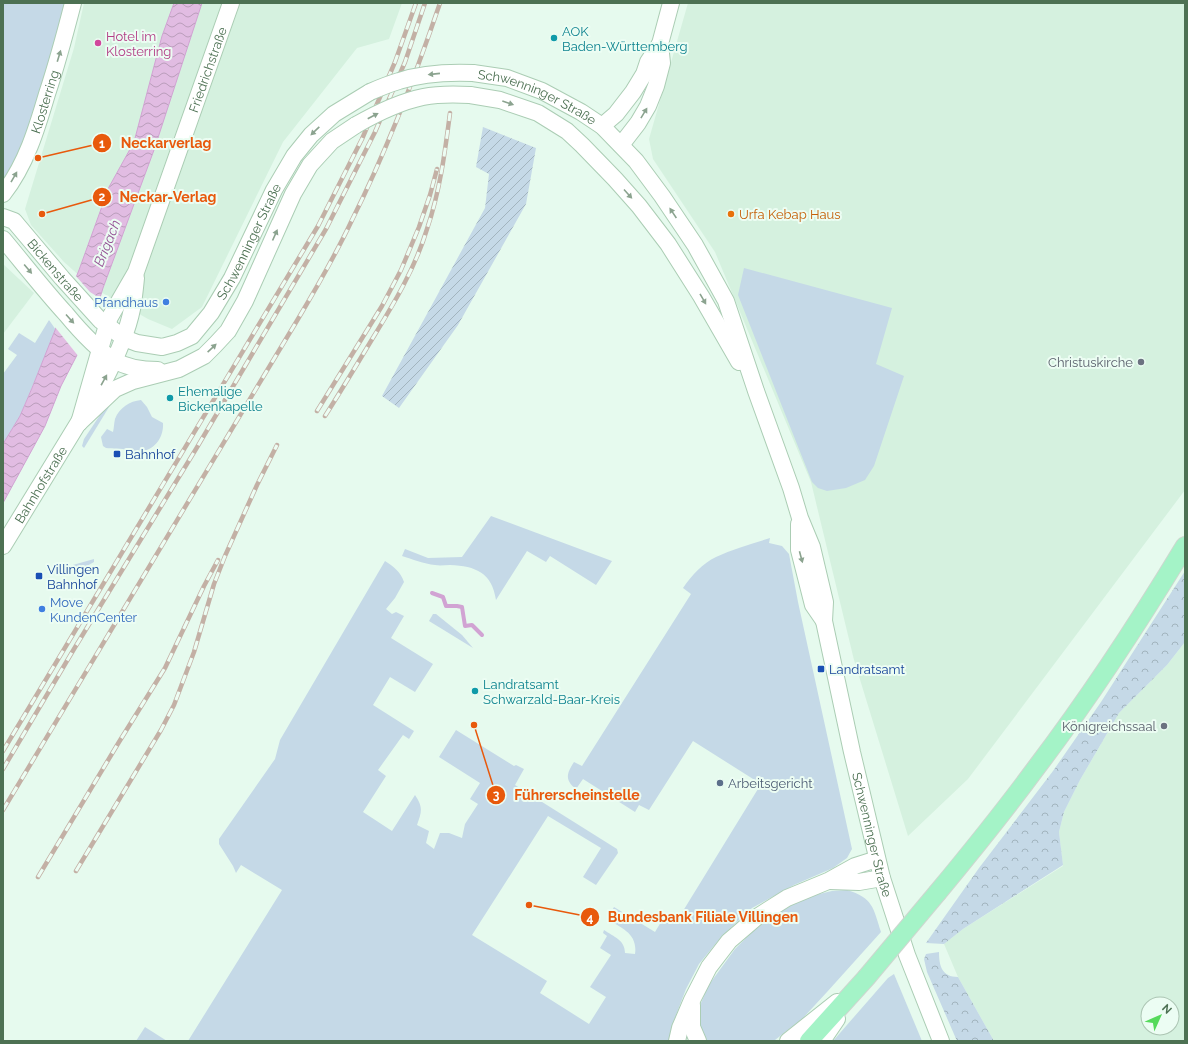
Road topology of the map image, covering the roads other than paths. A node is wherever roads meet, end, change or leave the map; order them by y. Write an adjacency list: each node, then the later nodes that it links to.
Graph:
1 (73, 3): 7 (main road, Klosterring, one-way to 1)
2 (231, 3): 10 (main road, Friedrichstraße)
3 (672, 3): 4 (main road)
4 (660, 44): 5 (main road); 6 (main road, one-way to 4)
5 (602, 126): 6 (main road, Schwenninger Straße); 12 (main road, Schwenninger Straße, one-way to 12, bridge)
6 (621, 145): 17 (main road, Schwenninger Straße, one-way to 6)
7 (3, 194)
8 (3, 217): 11 (main road, Bickenstraße)
9 (3, 239): 13 (main road, Bickenstraße, one-way to 13)
10 (136, 272): 11 (main road, Friedrichstraße); 12 (main road, Friedrichstraße)
11 (104, 322): 12 (main road, Schwenninger Straße); 13 (main road, Bahnhofstraße)
12 (124, 338): 14 (main road, Bahnhofstraße)
13 (96, 346): 14 (main road, Schwenninger Straße); 18 (main road, Bahnhofstraße)
14 (115, 360): 15 (main road, Schwenninger Straße); 18 (main road, Bahnhofstraße, one-way to 14)
15 (179, 369): 16 (main road, Schwenninger Straße); 17 (main road, Schwenninger Straße, one-way to 17, bridge)
16 (133, 381): 18 (main road, Bahnhofstraße)
17 (756, 391): 21 (main road, Schwenninger Straße)
18 (78, 423): 19 (main road, Bahnhofstraße)
19 (3, 546)
20 (1185, 546): 24 (main road, bridge)
21 (877, 859): 22 (main road, Schwenninger Straße); 23 (main road)
22 (882, 878): 23 (main road); 31 (main road, Schwenninger Straße)
23 (828, 881): 25 (main road)
24 (864, 979): 28 (main road); 29 (main road); 30 (main road)
25 (692, 1000): 26 (main road); 27 (main road)
26 (677, 1041)
27 (698, 1041)
28 (788, 1041)
29 (809, 1041)
30 (822, 1041)
31 (941, 1041)

